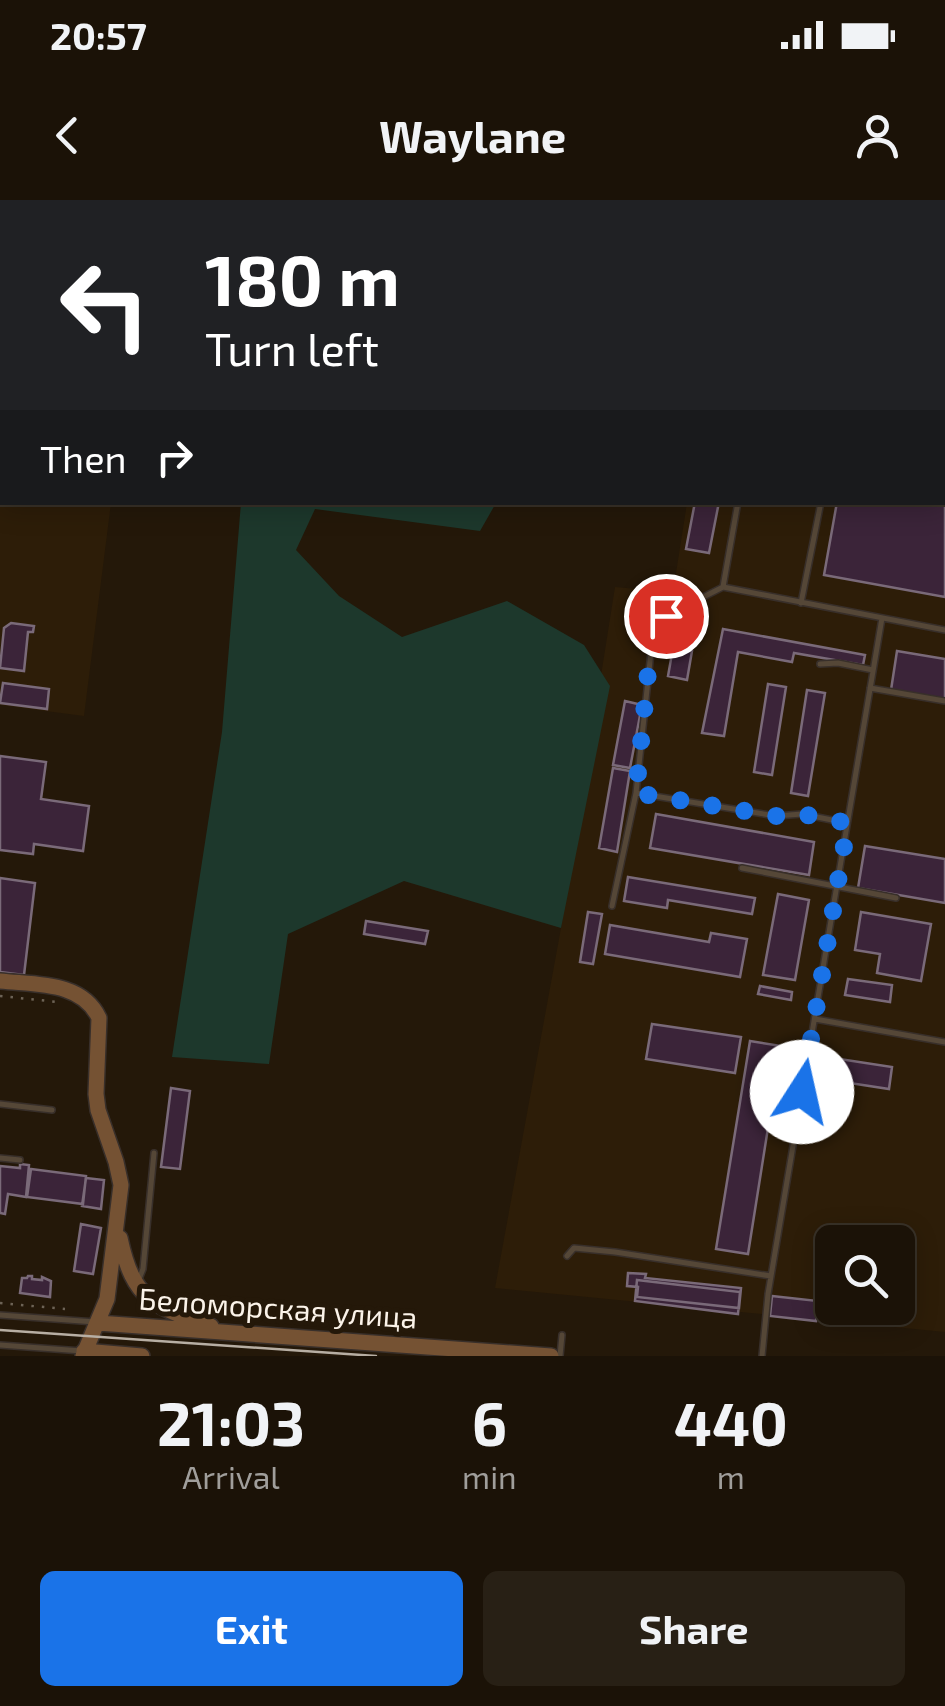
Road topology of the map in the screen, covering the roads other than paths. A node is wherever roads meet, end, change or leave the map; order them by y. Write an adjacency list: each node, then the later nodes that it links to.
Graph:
1 (737, 505): 3 (lane)
2 (820, 505): 4 (lane)
3 (723, 587): 4 (lane); 11 (lane)
4 (801, 603): 5 (lane)
5 (882, 618): 6 (lane); 8 (lane)
6 (945, 630)
7 (820, 664): 8 (lane)
8 (873, 670): 9 (lane)
9 (870, 688): 10 (lane); 12 (lane)
10 (945, 701)
11 (636, 793): 12 (lane); 16 (lane)
12 (848, 823): 14 (lane)
13 (742, 868): 14 (lane)
14 (837, 885): 15 (lane); 18 (lane)
15 (896, 898)
16 (612, 906)
17 (0, 981): 25 (main road)
18 (814, 1019): 19 (lane); 27 (lane)
19 (945, 1042)
20 (0, 1104): 21 (lane)
21 (52, 1110)
22 (154, 1154): 28 (lane)
23 (0, 1158): 24 (lane)
24 (20, 1160)
25 (117, 1220): 28 (main road); 30 (main road)
26 (567, 1256): 27 (lane)
27 (771, 1276): 38 (lane)
28 (135, 1284): 31 (main road)
29 (0, 1315): 30 (lane, Беломорская улица)
30 (98, 1322): 31 (main road, Беломорская улица); 34 (main road)
31 (234, 1334): 36 (main road, Беломорская улица)
32 (562, 1335): 37 (lane)
33 (0, 1345): 34 (lane, Беломорская улица)
34 (83, 1354): 35 (main road, Беломорская улица)
35 (142, 1356)
36 (552, 1356)
37 (560, 1356)
38 (762, 1356)

